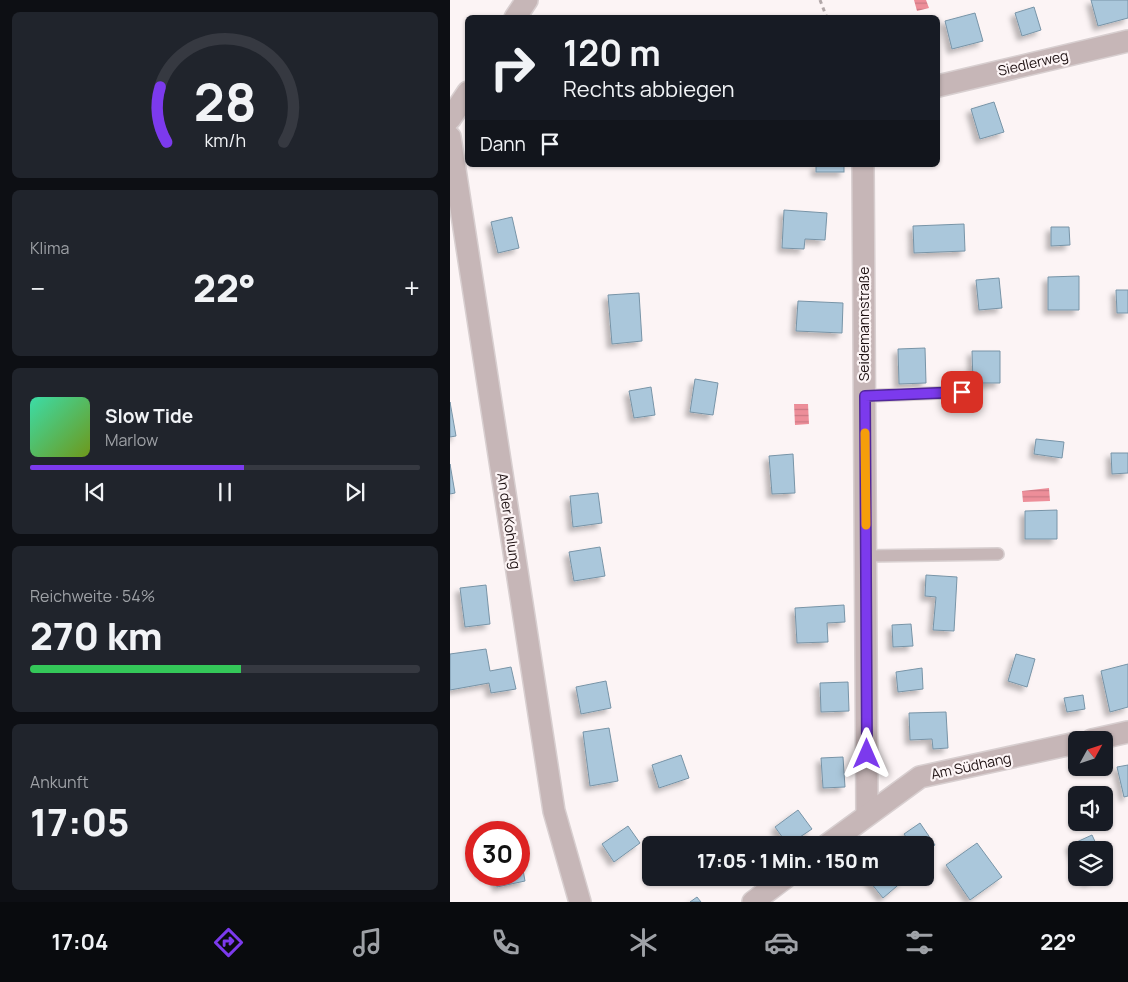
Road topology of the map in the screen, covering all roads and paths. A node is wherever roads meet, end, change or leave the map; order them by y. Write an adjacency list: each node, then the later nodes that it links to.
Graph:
1 (527, 0): 3 (street)
2 (820, 0): 4 (path)
3 (517, 15)
4 (826, 15)
5 (1128, 40): 6 (street, Siedlerweg)
6 (940, 86)
7 (465, 96): 8 (street)
8 (450, 119)
9 (450, 136): 21 (street, An der Kohlung)
10 (863, 167): 12 (street, Seidemannstraße)
11 (962, 392): 12 (lane)
12 (865, 396): 14 (street, Seidemannstraße)
13 (998, 554): 14 (lane)
14 (866, 556): 18 (street, Seidemannstraße)
15 (1128, 732): 16 (street)
16 (1113, 735)
17 (1068, 745): 18 (street, Am Südhang)
18 (867, 814): 19 (street, Am Südhang)
19 (839, 836)
20 (774, 886): 22 (street)
21 (580, 902)
22 (753, 902)

